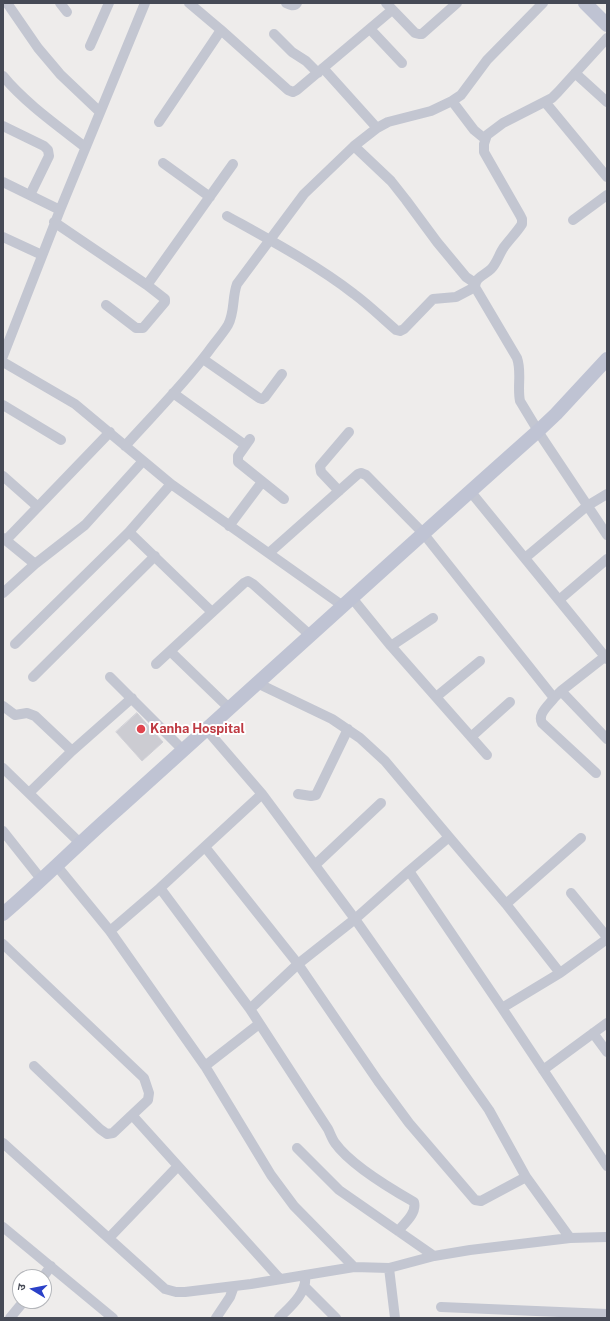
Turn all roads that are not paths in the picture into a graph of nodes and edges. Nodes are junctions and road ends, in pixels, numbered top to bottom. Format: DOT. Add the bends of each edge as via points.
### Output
graph roads {
  1 [pos="7,3"];
  2 [pos="60,3"];
  3 [pos="109,3"];
  4 [pos="189,3"];
  5 [pos="286,3"];
  6 [pos="297,3"];
  7 [pos="457,3"];
  8 [pos="543,3"];
  9 [pos="585,3"];
  10 [pos="141,4"];
  11 [pos="389,6"];
  12 [pos="67,12"];
  13 [pos="607,25"];
  14 [pos="370,28"];
  15 [pos="221,30"];
  16 [pos="274,34"];
  17 [pos="607,38"];
  18 [pos="90,46"];
  19 [pos="402,63"];
  20 [pos="321,70"];
  21 [pos="576,73"];
  22 [pos="3,76"];
  23 [pos="452,101"];
  24 [pos="545,102"];
  25 [pos="607,102"];
  26 [pos="100,112"];
  27 [pos="158,122"];
  28 [pos="3,126"];
  29 [pos="377,128"];
  30 [pos="485,139"];
  31 [pos="354,146"];
  32 [pos="85,147"];
  33 [pos="163,163"];
  34 [pos="233,164"];
  35 [pos="607,177"];
  36 [pos="3,182"];
  37 [pos="30,195"];
  38 [pos="607,195"];
  39 [pos="210,197"];
  40 [pos="60,210"];
  41 [pos="227,216"];
  42 [pos="573,220"];
  43 [pos="54,222"];
  44 [pos="3,237"];
  45 [pos="270,240"];
  46 [pos="42,255"];
  47 [pos="147,285"];
  48 [pos="475,285"];
  49 [pos="106,305"];
  50 [pos="6,336"];
  51 [pos="3,356"];
  52 [pos="203,359"];
  53 [pos="607,359"];
  54 [pos="3,362"];
  55 [pos="282,374"];
  56 [pos="173,394"];
  57 [pos="3,405"];
  58 [pos="538,431"];
  59 [pos="110,432"];
  60 [pos="349,432"];
  61 [pos="61,440"];
  62 [pos="125,446"];
  63 [pos="143,461"];
  64 [pos="3,476"];
  65 [pos="262,482"];
  66 [pos="171,484"];
  67 [pos="339,491"];
  68 [pos="470,491"];
  69 [pos="607,494"];
  70 [pos="284,499"];
  71 [pos="587,506"];
  72 [pos="38,507"];
  73 [pos="229,526"];
  74 [pos="129,532"];
  75 [pos="423,533"];
  76 [pos="607,535"];
  77 [pos="5,539"];
  78 [pos="269,553"];
  79 [pos="154,556"];
  80 [pos="525,558"];
  81 [pos="607,559"];
  82 [pos="35,564"];
  83 [pos="3,593"];
  84 [pos="559,600"];
  85 [pos="347,602"];
  86 [pos="212,612"];
  87 [pos="433,618"];
  88 [pos="311,636"];
  89 [pos="15,644"];
  90 [pos="391,646"];
  91 [pos="170,651"];
  92 [pos="606,657"];
  93 [pos="480,661"];
  94 [pos="156,664"];
  95 [pos="110,677"];
  96 [pos="33,678"];
  97 [pos="257,683"];
  98 [pos="558,695"];
  99 [pos="436,697"];
  100 [pos="132,698"];
  101 [pos="510,702"];
  102 [pos="3,706"];
  103 [pos="230,709"];
  104 [pos="348,729"];
  105 [pos="206,730"];
  106 [pos="471,737"];
  107 [pos="607,739"];
  108 [pos="183,750"];
  109 [pos="72,751"];
  110 [pos="487,754"];
  111 [pos="3,768"];
  112 [pos="596,773"];
  113 [pos="29,793"];
  114 [pos="262,794"];
  115 [pos="298,794"];
  116 [pos="381,803"];
  117 [pos="3,831"];
  118 [pos="449,837"];
  119 [pos="581,838"];
  120 [pos="80,843"];
  121 [pos="205,847"];
  122 [pos="316,865"];
  123 [pos="56,866"];
  124 [pos="409,871"];
  125 [pos="41,879"];
  126 [pos="160,888"];
  127 [pos="571,893"];
  128 [pos="506,904"];
  129 [pos="3,914"];
  130 [pos="355,919"];
  131 [pos="110,931"];
  132 [pos="607,938"];
  133 [pos="3,944"];
  134 [pos="298,964"];
  135 [pos="560,973"];
  136 [pos="502,1008"];
  137 [pos="250,1009"];
  138 [pos="607,1023"];
  139 [pos="260,1024"];
  140 [pos="593,1033"];
  141 [pos="607,1052"];
  142 [pos="34,1066"];
  143 [pos="205,1066"];
  144 [pos="543,1070"];
  145 [pos="132,1115"];
  146 [pos="3,1143"];
  147 [pos="297,1148"];
  148 [pos="178,1166"];
  149 [pos="607,1166"];
  150 [pos="526,1177"];
  151 [pos="3,1227"];
  152 [pos="398,1231"];
  153 [pos="109,1238"];
  154 [pos="570,1238"];
  155 [pos="607,1238"];
  156 [pos="434,1256"];
  157 [pos="52,1266"];
  158 [pos="354,1267"];
  159 [pos="389,1268"];
  160 [pos="50,1269"];
  161 [pos="304,1275"];
  162 [pos="280,1279"];
  163 [pos="234,1286"];
  164 [pos="304,1286"];
  165 [pos="441,1307"];
  166 [pos="17,1309"];
  167 [pos="607,1314"];
  168 [pos="10,1318"];
  169 [pos="113,1318"];
  170 [pos="216,1318"];
  171 [pos="279,1318"];
  172 [pos="336,1318"];
  173 [pos="395,1318"];
  1 -- 26 [label="street" via="38,48 60,74"];
  2 -- 12 [label="street"];
  3 -- 18 [label="street"];
  4 -- 15 [label="street"];
  5 -- 6 [label="street" via="291,6"];
  7 -- 11 [label="street" via="422,34 415,33"];
  8 -- 23 [label="street" via="487,60 466,89"];
  9 -- 13 [label="main road"];
  10 -- 26 [label="street"];
  11 -- 14 [label="street"];
  14 -- 19 [label="street"];
  14 -- 20 [label="street"];
  15 -- 20 [label="street" via="288,90 297,90"];
  15 -- 27 [label="street"];
  16 -- 20 [label="street" via="292,52"];
  17 -- 21 [label="street"];
  20 -- 29 [label="street"];
  21 -- 24 [label="street"];
  21 -- 25 [label="street"];
  22 -- 32 [label="street" via="8,83"];
  23 -- 29 [label="street" via="431,111 388,122"];
  23 -- 30 [label="street" via="474,130"];
  24 -- 30 [label="street" via="503,123 487,134"];
  24 -- 35 [label="street"];
  26 -- 32 [label="street"];
  28 -- 37 [label="street" via="48,150 49,156"];
  29 -- 31 [label="street"];
  30 -- 48 [label="street" via="484,152 520,215 522,224 504,247 495,265"];
  31 -- 45 [label="street" via="304,194"];
  31 -- 48 [label="street" via="399,190 437,242"];
  32 -- 40 [label="street"];
  33 -- 39 [label="street"];
  34 -- 39 [label="street"];
  36 -- 37 [label="street"];
  37 -- 40 [label="street"];
  38 -- 42 [label="street"];
  39 -- 47 [label="street"];
  40 -- 43 [label="street"];
  41 -- 45 [label="street"];
  43 -- 46 [label="street"];
  43 -- 47 [label="street"];
  44 -- 46 [label="street"];
  45 -- 48 [label="street" via="344,287 400,331 432,299 456,297"];
  45 -- 52 [label="street" via="237,284 231,318"];
  46 -- 50 [label="street"];
  47 -- 49 [label="street" via="165,299 165,304 143,328 136,328"];
  48 -- 58 [label="street" via="517,358 520,401"];
  50 -- 51 [label="street"];
  52 -- 55 [label="street" via="262,399"];
  52 -- 56 [label="street"];
  53 -- 58 [label="main road"];
  54 -- 59 [label="street" via="63,396"];
  56 -- 62 [label="street"];
  56 -- 65 [label="street" via="247,442 238,456 238,462"];
  57 -- 61 [label="street"];
  58 -- 68 [label="main road"];
  58 -- 71 [label="street"];
  59 -- 62 [label="street"];
  59 -- 72 [label="street"];
  60 -- 67 [label="street" via="320,466 321,472"];
  62 -- 63 [label="street"];
  63 -- 66 [label="street"];
  63 -- 82 [label="street" via="85,525"];
  64 -- 72 [label="street"];
  65 -- 70 [label="street"];
  65 -- 73 [label="street"];
  66 -- 73 [label="street"];
  66 -- 74 [label="street"];
  67 -- 75 [label="street" via="358,474 366,475"];
  67 -- 78 [label="street"];
  68 -- 75 [label="main road"];
  68 -- 80 [label="street"];
  69 -- 71 [label="street"];
  71 -- 76 [label="street"];
  71 -- 80 [label="street"];
  72 -- 77 [label="street"];
  73 -- 78 [label="street"];
  74 -- 79 [label="street"];
  74 -- 89 [label="street"];
  75 -- 85 [label="main road"];
  75 -- 98 [label="street"];
  77 -- 82 [label="street"];
  78 -- 85 [label="street"];
  79 -- 86 [label="street"];
  79 -- 96 [label="street"];
  80 -- 84 [label="street"];
  81 -- 84 [label="street"];
  82 -- 83 [label="street"];
  84 -- 92 [label="street"];
  85 -- 88 [label="main road"];
  85 -- 90 [label="street"];
  86 -- 88 [label="street" via="248,581"];
  86 -- 91 [label="street"];
  87 -- 90 [label="street"];
  88 -- 97 [label="main road"];
  90 -- 99 [label="street"];
  91 -- 94 [label="street"];
  91 -- 103 [label="street"];
  92 -- 98 [label="street"];
  93 -- 99 [label="street"];
  95 -- 100 [label="street"];
  97 -- 103 [label="main road"];
  97 -- 104 [label="street"];
  98 -- 107 [label="street"];
  98 -- 112 [label="street" via="540,715 540,720"];
  99 -- 106 [label="street"];
  100 -- 108 [label="street"];
  100 -- 109 [label="street"];
  101 -- 106 [label="street"];
  102 -- 109 [label="street" via="15,715 27,713 35,716"];
  103 -- 105 [label="main road"];
  104 -- 115 [label="street" via="316,795"];
  104 -- 118 [label="street" via="385,761"];
  105 -- 108 [label="main road"];
  105 -- 114 [label="street"];
  106 -- 110 [label="street"];
  108 -- 120 [label="main road"];
  109 -- 113 [label="street"];
  111 -- 113 [label="street"];
  113 -- 120 [label="street"];
  114 -- 121 [label="street"];
  114 -- 122 [label="street"];
  116 -- 122 [label="street"];
  117 -- 125 [label="street"];
  118 -- 124 [label="street"];
  118 -- 128 [label="street"];
  119 -- 128 [label="street"];
  120 -- 123 [label="main road"];
  121 -- 126 [label="street"];
  121 -- 134 [label="street"];
  122 -- 130 [label="street"];
  123 -- 125 [label="main road"];
  123 -- 131 [label="street"];
  124 -- 130 [label="street"];
  124 -- 136 [label="street"];
  125 -- 129 [label="main road"];
  126 -- 131 [label="street"];
  126 -- 137 [label="street"];
  127 -- 132 [label="street"];
  128 -- 135 [label="street"];
  130 -- 134 [label="street"];
  130 -- 150 [label="street" via="489,1110"];
  131 -- 143 [label="street"];
  132 -- 135 [label="street"];
  133 -- 145 [label="street" via="144,1078 149,1093 148,1100"];
  134 -- 137 [label="street"];
  134 -- 150 [label="street" via="378,1081 475,1200 481,1201"];
  135 -- 136 [label="street"];
  136 -- 144 [label="street"];
  137 -- 139 [label="street"];
  138 -- 140 [label="street"];
  139 -- 143 [label="street"];
  139 -- 152 [label="street" via="328,1129 334,1143 355,1163 414,1202 414,1211"];
  140 -- 141 [label="street"];
  140 -- 144 [label="street"];
  142 -- 145 [label="street" via="107,1134 113,1133"];
  143 -- 158 [label="street" via="271,1175 294,1206"];
  144 -- 149 [label="street"];
  145 -- 148 [label="street"];
  146 -- 153 [label="street"];
  147 -- 152 [label="street" via="339,1190"];
  148 -- 153 [label="street"];
  148 -- 162 [label="street"];
  150 -- 154 [label="street"];
  151 -- 157 [label="street"];
  152 -- 156 [label="street"];
  153 -- 163 [label="street" via="165,1289 185,1292"];
  154 -- 155 [label="street"];
  154 -- 156 [label="street"];
  156 -- 159 [label="street"];
  157 -- 160 [label="street"];
  157 -- 169 [label="street"];
  158 -- 159 [label="street"];
  158 -- 161 [label="street"];
  159 -- 173 [label="street"];
  161 -- 162 [label="street"];
  161 -- 164 [label="street"];
  162 -- 163 [label="street"];
  163 -- 170 [label="street"];
  164 -- 171 [label="street" via="299,1297"];
  164 -- 172 [label="street"];
  165 -- 167 [label="street"];
  166 -- 168 [label="street"];
}
